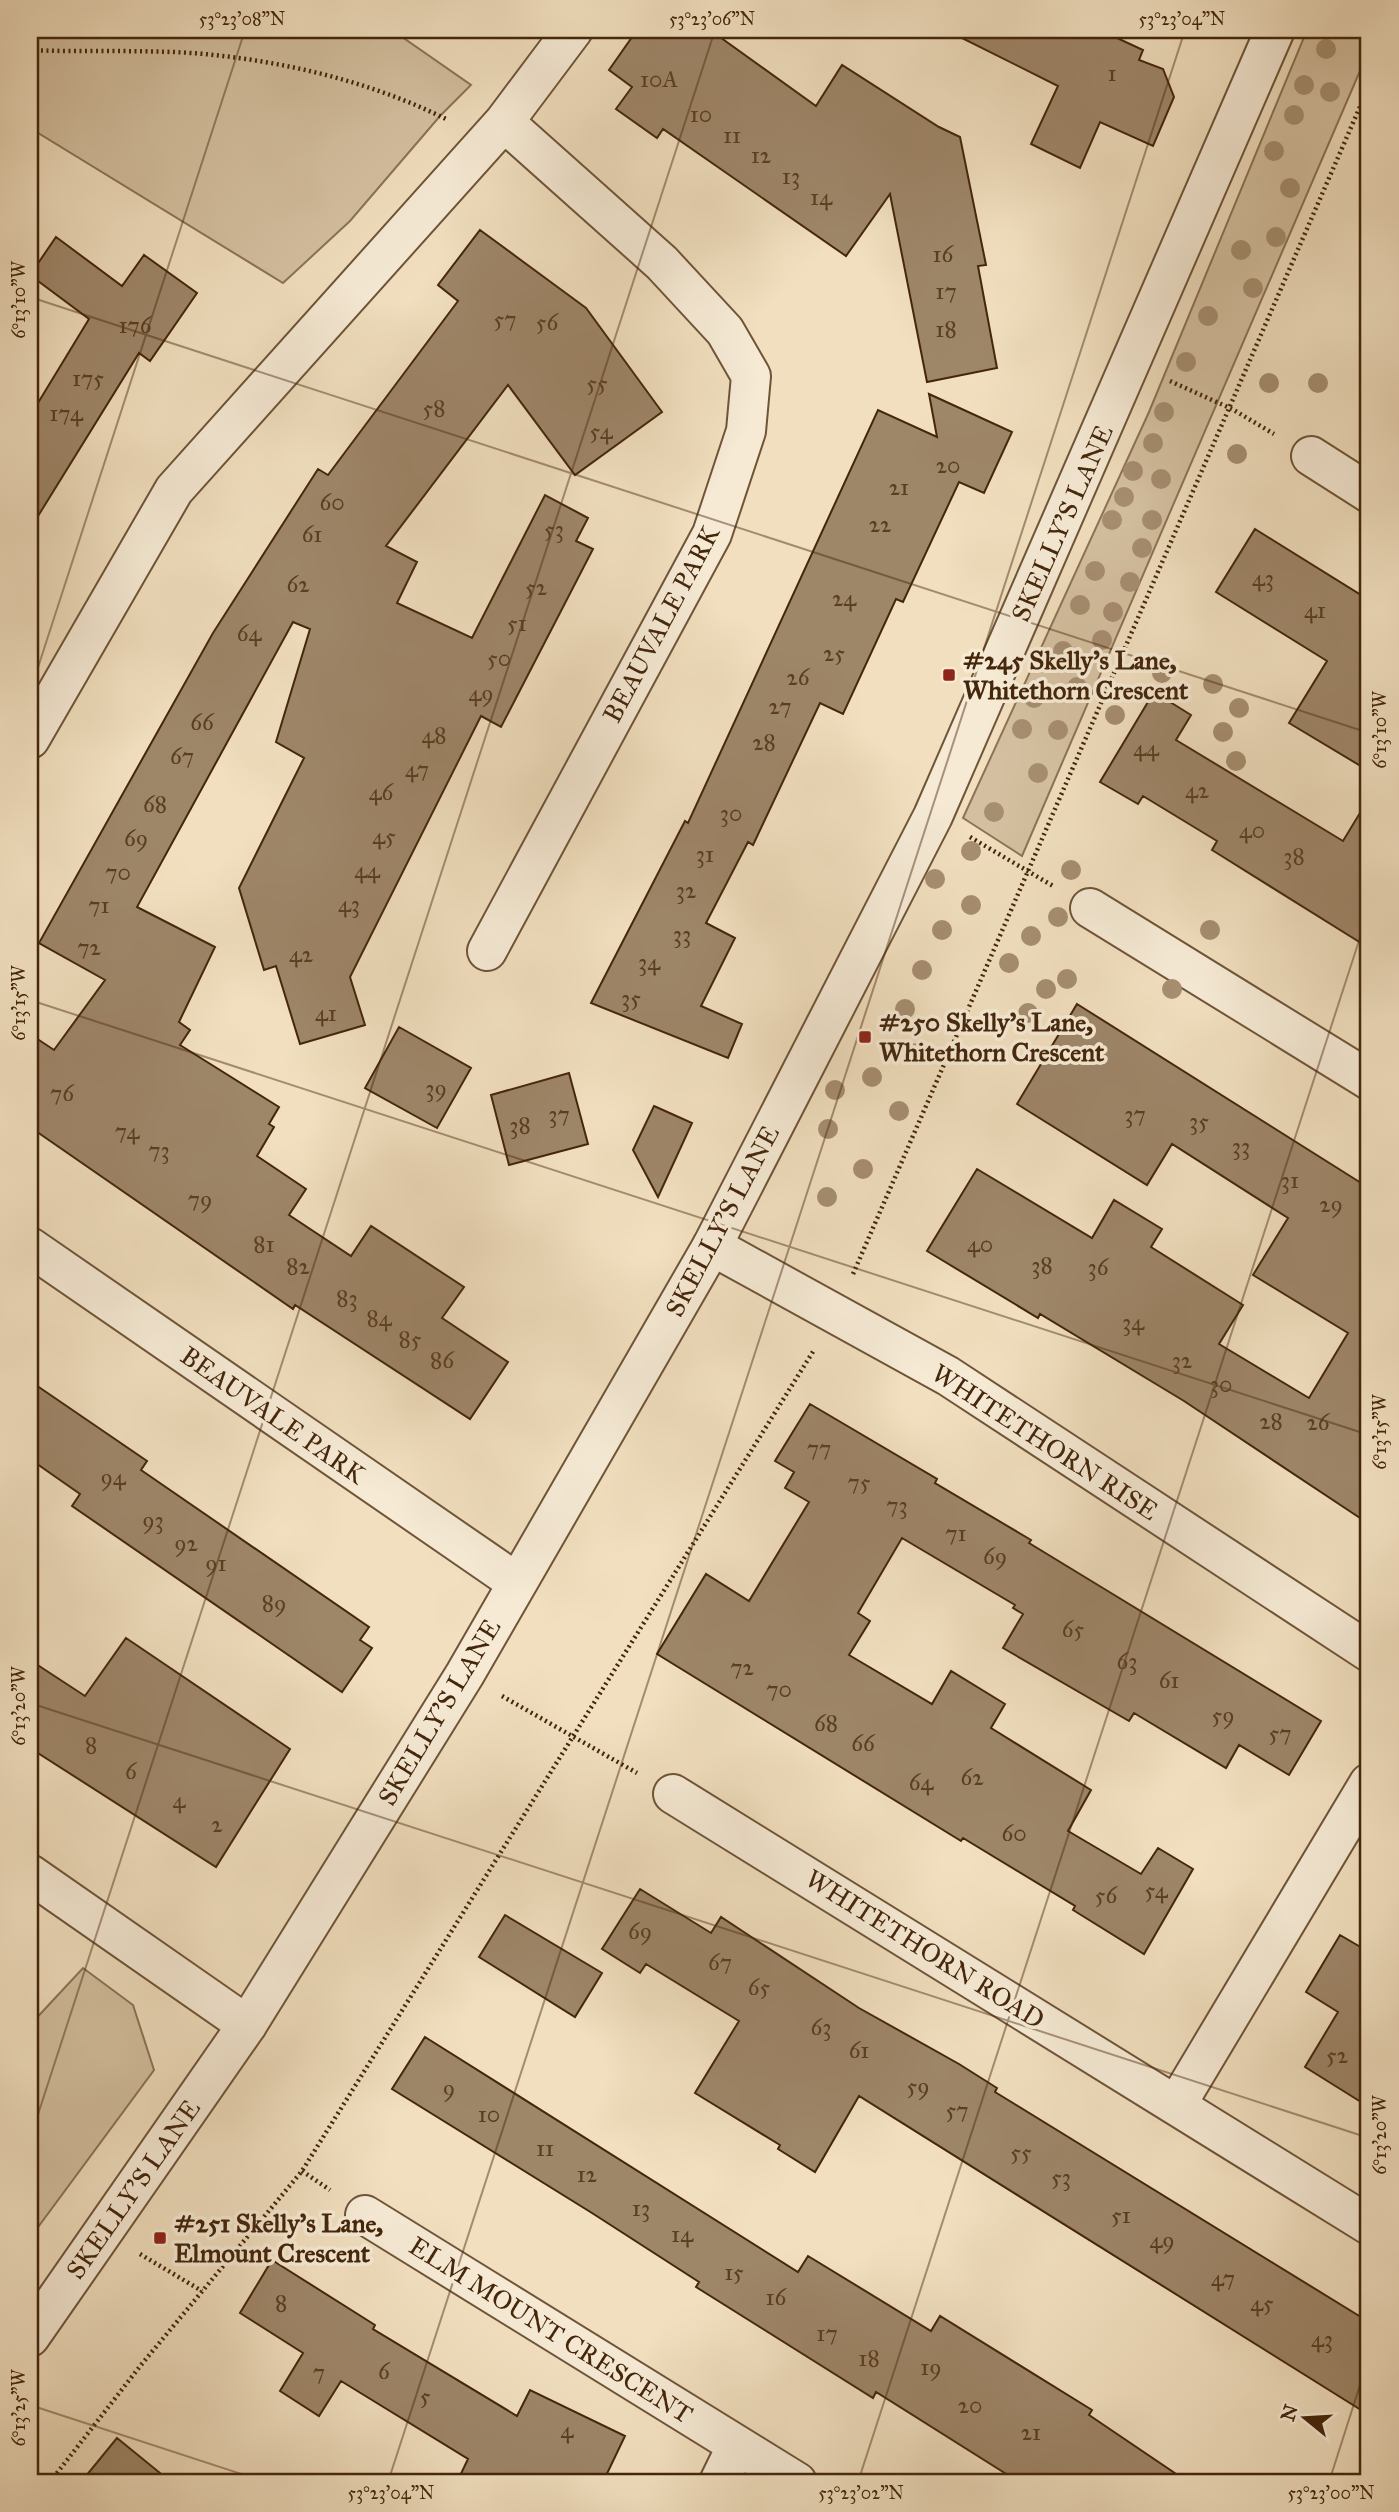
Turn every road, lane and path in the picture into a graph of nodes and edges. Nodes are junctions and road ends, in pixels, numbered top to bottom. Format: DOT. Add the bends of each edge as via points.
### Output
graph roads {
  1 [pos="573,30"];
  2 [pos="1275,30"];
  3 [pos="30,50"];
  4 [pos="495,131"];
  5 [pos="1132,364"];
  6 [pos="1311,456"];
  7 [pos="1369,492"];
  8 [pos="30,739"];
  9 [pos="933,816"];
  10 [pos="1090,908"];
  11 [pos="487,951"];
  12 [pos="1369,1080"];
  13 [pos="712,1246"];
  14 [pos="30,1247"];
  15 [pos="516,1582"];
  16 [pos="1369,1652"];
  17 [pos="465,1674"];
  18 [pos="1369,1783"];
  19 [pos="673,1794"];
  20 [pos="30,1874"];
  21 [pos="247,2025"];
  22 [pos="1177,2104"];
  23 [pos="365,2215"];
  24 [pos="1369,2225"];
  25 [pos="103,2232"];
  26 [pos="202,2291"];
  27 [pos="30,2337"];
  28 [pos="737,2445"];
  29 [pos="719,2482"];
  30 [pos="797,2482"];
  1 -- 4 [label="street"];
  2 -- 5 [label="street, SKELLY'S LANE"];
  3 -- 4 [label="path" via="223,56 387,92"];
  4 -- 8 [label="street" via="174,490"];
  4 -- 11 [label="street, BEAUVALE PARK" via="662,263 725,331 751,376 746,431 712,534"];
  5 -- 6 [label="path" via="1231,409"];
  5 -- 9 [label="street, SKELLY'S LANE"];
  6 -- 7 [label="street"];
  9 -- 10 [label="path"];
  9 -- 13 [label="street, SKELLY'S LANE"];
  10 -- 12 [label="street"];
  13 -- 15 [label="street, SKELLY'S LANE"];
  13 -- 16 [label="street, WHITETHORN RISE" via="948,1376"];
  14 -- 15 [label="street, BEAUVALE PARK"];
  15 -- 17 [label="street, SKELLY'S LANE"];
  17 -- 19 [label="path"];
  17 -- 21 [label="street, SKELLY'S LANE"];
  18 -- 22 [label="street"];
  19 -- 22 [label="street, WHITETHORN ROAD"];
  20 -- 21 [label="street"];
  21 -- 25 [label="street, SKELLY'S LANE"];
  22 -- 24 [label="street, WHITETHORN ROAD"];
  23 -- 28 [label="street, ELM MOUNT CRESCENT"];
  25 -- 26 [label="path"];
  25 -- 27 [label="street, SKELLY'S LANE"];
  28 -- 29 [label="street"];
  28 -- 30 [label="street, ELM MOUNT CRESCENT"];
}
